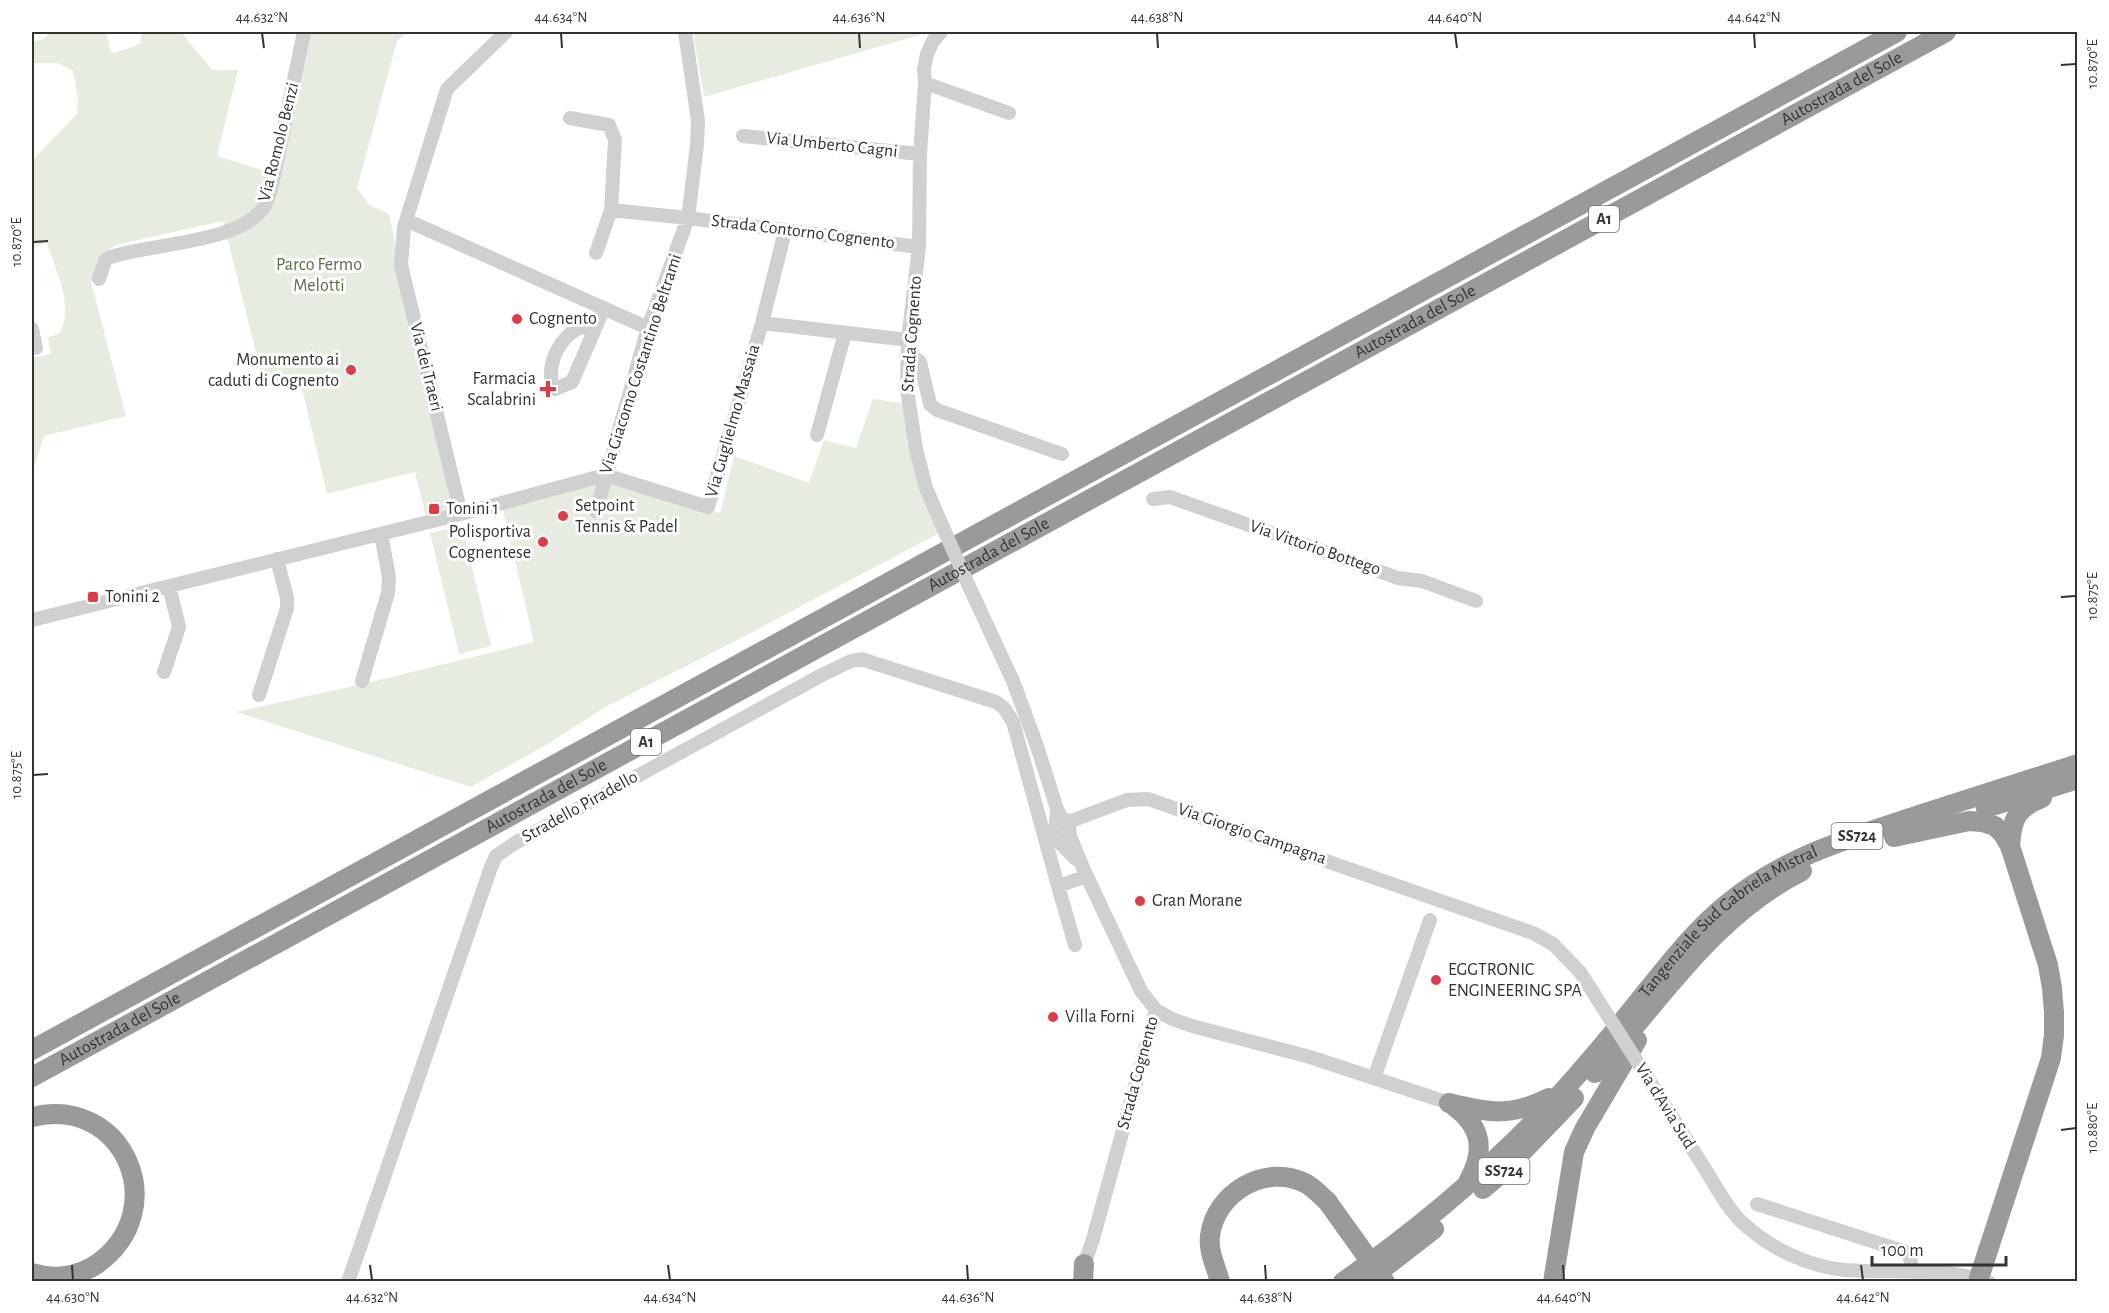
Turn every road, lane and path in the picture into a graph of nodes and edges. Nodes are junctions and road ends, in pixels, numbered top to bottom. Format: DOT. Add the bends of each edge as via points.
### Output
graph roads {
  1 [pos="304,32"];
  2 [pos="506,32"];
  3 [pos="685,32"];
  4 [pos="941,32"];
  5 [pos="1897,32"];
  6 [pos="1946,32"];
  7 [pos="925,83"];
  8 [pos="1009,113"];
  9 [pos="570,118"];
  10 [pos="743,136"];
  11 [pos="920,154"];
  12 [pos="611,210"];
  13 [pos="688,218"];
  14 [pos="406,220"];
  15 [pos="785,231"];
  16 [pos="919,247"];
  17 [pos="596,253"];
  18 [pos="99,279"];
  19 [pos="604,308"];
  20 [pos="762,323"];
  21 [pos="648,328"];
  22 [pos="32,329"];
  23 [pos="594,329"];
  24 [pos="845,333"];
  25 [pos="903,340"];
  26 [pos="36,348"];
  27 [pos="908,359"];
  28 [pos="817,435"];
  29 [pos="1062,454"];
  30 [pos="605,475"];
  31 [pos="1154,499"];
  32 [pos="596,511"];
  33 [pos="461,514"];
  34 [pos="381,534"];
  35 [pos="277,560"];
  36 [pos="169,586"];
  37 [pos="1476,601"];
  38 [pos="32,621"];
  39 [pos="164,672"];
  40 [pos="362,681"];
  41 [pos="260,695"];
  42 [pos="2078,764"];
  43 [pos="2078,779"];
  44 [pos="2078,784"];
  45 [pos="1057,808"];
  46 [pos="1068,821"];
  47 [pos="1894,837"];
  48 [pos="2010,846"];
  49 [pos="1085,872"];
  50 [pos="1059,886"];
  51 [pos="1437,898"];
  52 [pos="1430,920"];
  53 [pos="1075,945"];
  54 [pos="1682,970"];
  55 [pos="1156,1010"];
  56 [pos="1633,1019"];
  57 [pos="32,1050"];
  58 [pos="32,1077"];
  59 [pos="1374,1078"];
  60 [pos="1562,1091"];
  61 [pos="1449,1103"];
  62 [pos="32,1117"];
  63 [pos="1464,1189"];
  64 [pos="1757,1204"];
  65 [pos="1912,1272"];
  66 [pos="32,1273"];
  67 [pos="1082,1276"];
  68 [pos="1221,1278"];
  69 [pos="1984,1280"];
  70 [pos="348,1281"];
  71 [pos="1343,1281"];
  72 [pos="1366,1281"];
  73 [pos="1385,1281"];
  74 [pos="1553,1281"];
  1 -- 18 [label="street, Via Romolo Benzi" via="264,208 231,231 108,258"];
  2 -- 14 [label="street, Via dei Traeri" via="447,89"];
  3 -- 13 [label="street, Strada Contorno Cognento" via="698,121"];
  4 -- 7 [label="street, Strada Cognento" via="927,54"];
  5 -- 57 [label="highway, Autostrada del Sole / A1"];
  6 -- 58 [label="highway, Autostrada del Sole / A1"];
  7 -- 8 [label="street"];
  7 -- 11 [label="street, Strada Cognento"];
  9 -- 12 [label="street" via="609,125 615,140"];
  10 -- 11 [label="street, Via Umberto Cagni"];
  11 -- 16 [label="street, Strada Cognento"];
  12 -- 13 [label="street, Strada Contorno Cognento"];
  12 -- 17 [label="street"];
  13 -- 15 [label="street, Strada Contorno Cognento"];
  13 -- 21 [label="street, Via Giacomo Costantino Beltrami"];
  14 -- 19 [label="street"];
  14 -- 33 [label="street, Via dei Traeri" via="401,265"];
  15 -- 16 [label="street, Strada Contorno Cognento"];
  15 -- 20 [label="street, Via Guglielmo Massaia"];
  16 -- 25 [label="street, Strada Cognento"];
  19 -- 21 [label="street"];
  19 -- 23 [label="street"];
  20 -- 24 [label="street"];
  20 -- 30 [label="street, Via Guglielmo Massaia" via="708,507"];
  21 -- 30 [label="street, Via Giacomo Costantino Beltrami"];
  22 -- 26 [label="street"];
  24 -- 25 [label="street"];
  24 -- 28 [label="street"];
  25 -- 27 [label="street, Strada Cognento"];
  27 -- 29 [label="street" via="920,362 930,404 937,410"];
  27 -- 45 [label="street, Strada Cognento, bridge" via="907,390 926,488 1013,681"];
  30 -- 32 [label="street, Via Giacomo Costantino Beltrami"];
  30 -- 33 [label="street"];
  31 -- 37 [label="street, Via Vittorio Bottego" via="1170,497 1398,578 1422,581"];
  33 -- 34 [label="street"];
  34 -- 35 [label="street"];
  34 -- 40 [label="street" via="388,593"];
  35 -- 36 [label="street"];
  35 -- 41 [label="street" via="287,608"];
  36 -- 38 [label="street"];
  36 -- 39 [label="street" via="179,627"];
  42 -- 56 [label="highway, Tangenziale Sud Gabriela Mistral / SS724" via="1854,837 1784,865 1727,903 1704,925 1668,965"];
  43 -- 47 [label="highway, Tangenziale Sud Gabriela Mistral / SS724"];
  44 -- 48 [label="highway" via="2022,809 2012,823"];
  45 -- 46 [label="street, Strada Cognento" via="1062,819"];
  45 -- 49 [label="street, Strada Cognento" via="1057,840"];
  46 -- 49 [label="street, Strada Cognento"];
  46 -- 51 [label="street, Via Giorgio Campagna" via="1127,800 1148,799"];
  47 -- 48 [label="highway" via="1968,821 1982,822 1995,826"];
  47 -- 54 [label="highway, Tangenziale Sud Gabriela Mistral / SS724" via="1791,876 1739,912"];
  48 -- 69 [label="highway" via="2048,965 2054,1035 2046,1076"];
  49 -- 50 [label="street"];
  49 -- 55 [label="street, Strada Cognento" via="1141,991"];
  50 -- 53 [label="street"];
  50 -- 70 [label="street, Stradello Piradello" via="1013,722 1004,708 996,702 861,659 822,675 525,837 496,856 490,867"];
  51 -- 65 [label="street, Via d'Avia Sud, bridge" via="1533,933 1553,944 1580,972 1726,1202 1744,1224 1768,1243 1812,1264 1843,1270"];
  52 -- 59 [label="street"];
  54 -- 56 [label="highway, Tangenziale Sud Gabriela Mistral / SS724"];
  54 -- 74 [label="highway" via="1648,1021 1574,1152"];
  55 -- 59 [label="street" via="1192,1026"];
  55 -- 67 [label="street, Strada Cognento"];
  56 -- 60 [label="highway, SS724"];
  56 -- 72 [label="highway, SS724" via="1550,1124 1503,1172"];
  59 -- 61 [label="street"];
  60 -- 61 [label="highway" via="1536,1105 1507,1113"];
  60 -- 63 [label="highway, SS724"];
  61 -- 63 [label="highway" via="1471,1122 1478,1135 1480,1147 1474,1172"];
  62 -- 66 [label="highway" via="62,1113 84,1118 100,1128 124,1155 134,1176 135,1199 125,1236 111,1254 70,1276"];
  63 -- 71 [label="highway, SS724"];
  64 -- 65 [label="street" via="1909,1253"];
  65 -- 69 [label="street, Via d'Avia Sud"];
  68 -- 73 [label="highway, bridge" via="1210,1250 1214,1219 1239,1188 1268,1176 1305,1183 1327,1201"];
}
